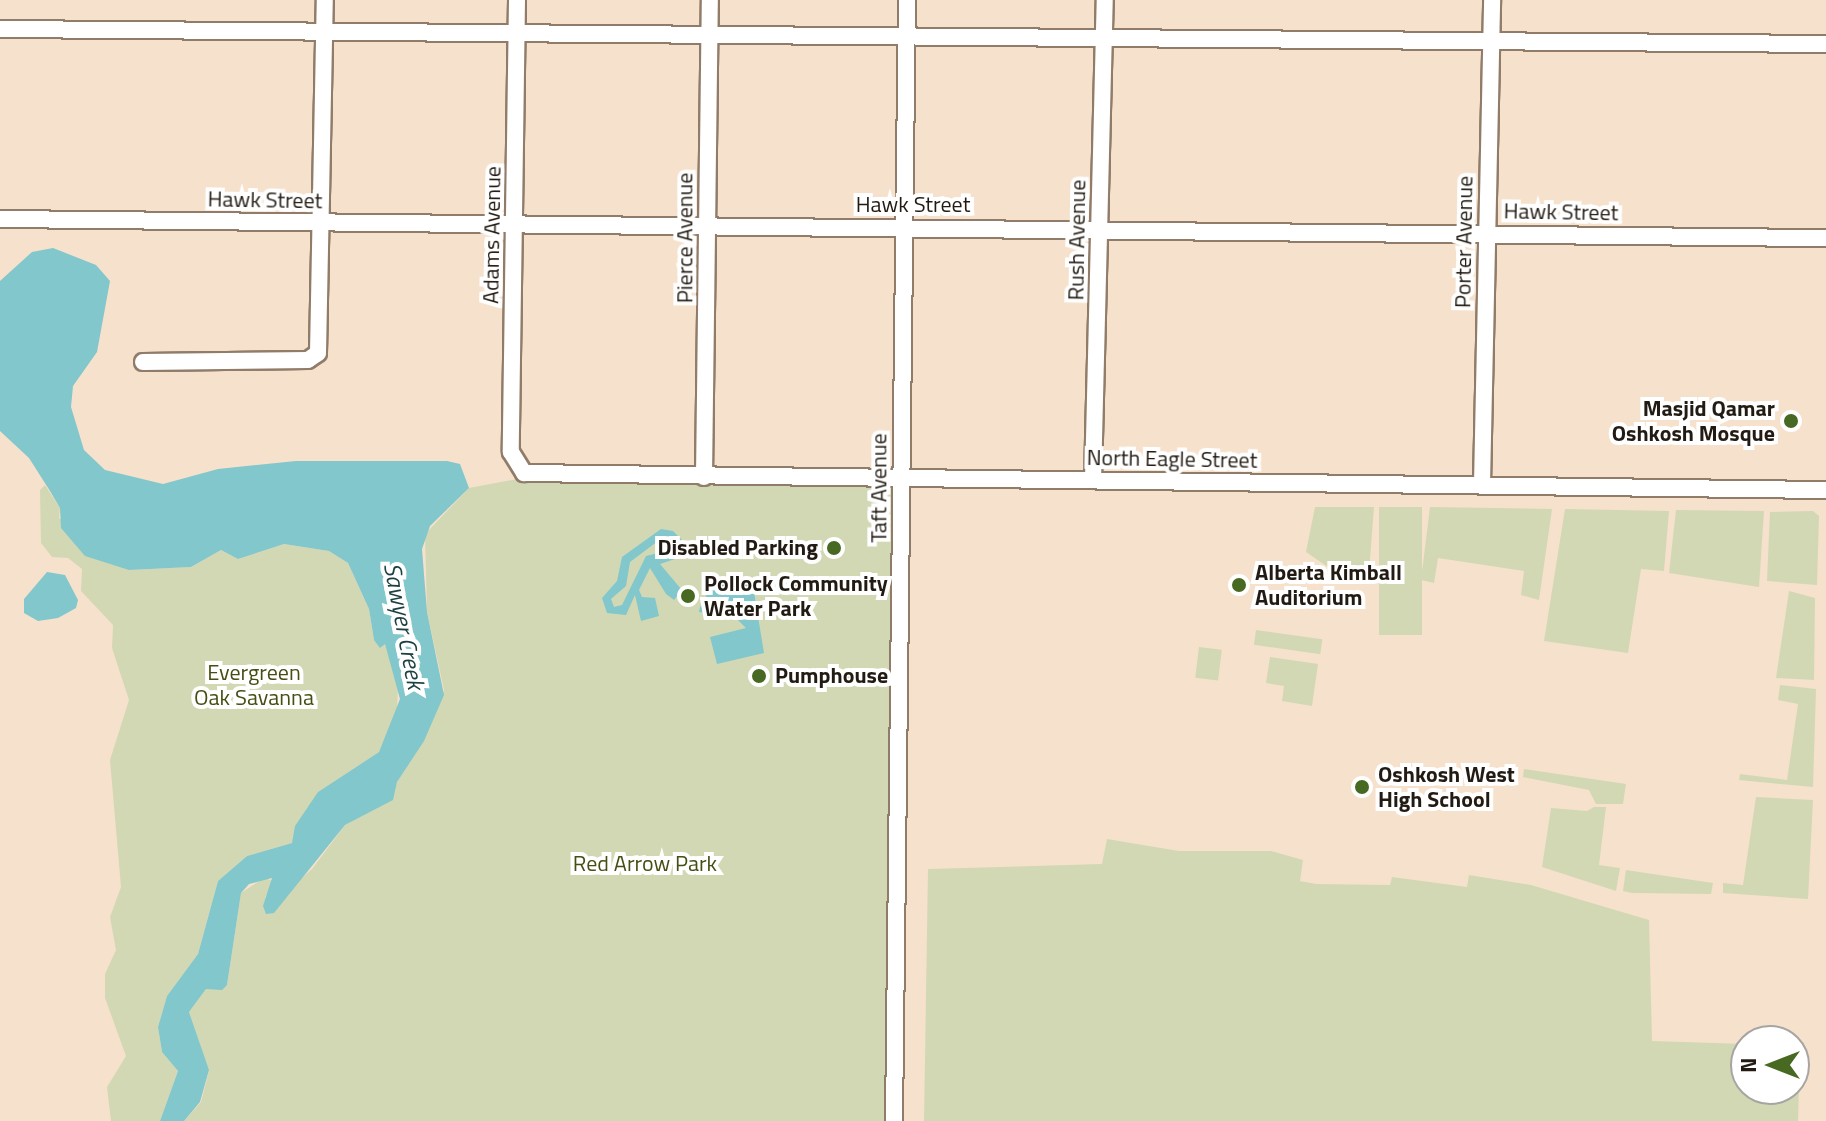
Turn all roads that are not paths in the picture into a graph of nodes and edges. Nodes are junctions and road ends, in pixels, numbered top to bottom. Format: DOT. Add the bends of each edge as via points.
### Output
graph roads {
  1 [pos="325,0"];
  2 [pos="517,0"];
  3 [pos="710,0"];
  4 [pos="907,0"];
  5 [pos="1105,0"];
  6 [pos="1492,0"];
  7 [pos="0,29"];
  8 [pos="324,30"];
  9 [pos="517,33"];
  10 [pos="709,33"];
  11 [pos="906,35"];
  12 [pos="1104,35"];
  13 [pos="1491,40"];
  14 [pos="1826,44"];
  15 [pos="0,219"];
  16 [pos="323,223"];
  17 [pos="514,225"];
  18 [pos="707,227"];
  19 [pos="904,227"];
  20 [pos="1099,227"];
  21 [pos="1486,233"];
  22 [pos="1826,238"];
  23 [pos="143,362"];
  24 [pos="519,468"];
  25 [pos="704,477"];
  26 [pos="901,480"];
  27 [pos="1093,480"];
  28 [pos="1482,484"];
  29 [pos="1826,490"];
  30 [pos="894,1121"];
  1 -- 8 [label="street"];
  2 -- 9 [label="street, Adams Avenue"];
  3 -- 10 [label="street, Pierce Avenue"];
  4 -- 11 [label="street, Taft Avenue"];
  5 -- 12 [label="street, Rush Avenue"];
  6 -- 13 [label="street, Porter Avenue"];
  7 -- 8 [label="street"];
  8 -- 9 [label="street"];
  8 -- 16 [label="street"];
  9 -- 10 [label="street"];
  9 -- 17 [label="street, Adams Avenue"];
  10 -- 11 [label="street"];
  10 -- 18 [label="street, Pierce Avenue"];
  11 -- 12 [label="street"];
  11 -- 19 [label="street, Taft Avenue"];
  12 -- 13 [label="street"];
  12 -- 20 [label="street, Rush Avenue"];
  13 -- 14 [label="street"];
  13 -- 21 [label="street, Porter Avenue"];
  15 -- 16 [label="street, Hawk Street"];
  16 -- 17 [label="street, Hawk Street"];
  16 -- 23 [label="street" via="321,346 315,356"];
  17 -- 18 [label="street, Hawk Street"];
  17 -- 24 [label="street, Adams Avenue" via="511,452"];
  18 -- 19 [label="street, Hawk Street"];
  18 -- 25 [label="street, Pierce Avenue"];
  19 -- 20 [label="street, Hawk Street"];
  19 -- 26 [label="street, Taft Avenue"];
  20 -- 21 [label="street, Hawk Street"];
  20 -- 27 [label="street, Rush Avenue"];
  21 -- 22 [label="street, Hawk Street"];
  21 -- 28 [label="street, Porter Avenue"];
  24 -- 25 [label="street, North Eagle Street" via="533,476"];
  25 -- 26 [label="street, North Eagle Street"];
  26 -- 27 [label="street, North Eagle Street"];
  26 -- 30 [label="street, Taft Avenue"];
  27 -- 28 [label="street, North Eagle Street"];
  28 -- 29 [label="street, North Eagle Street"];
}
